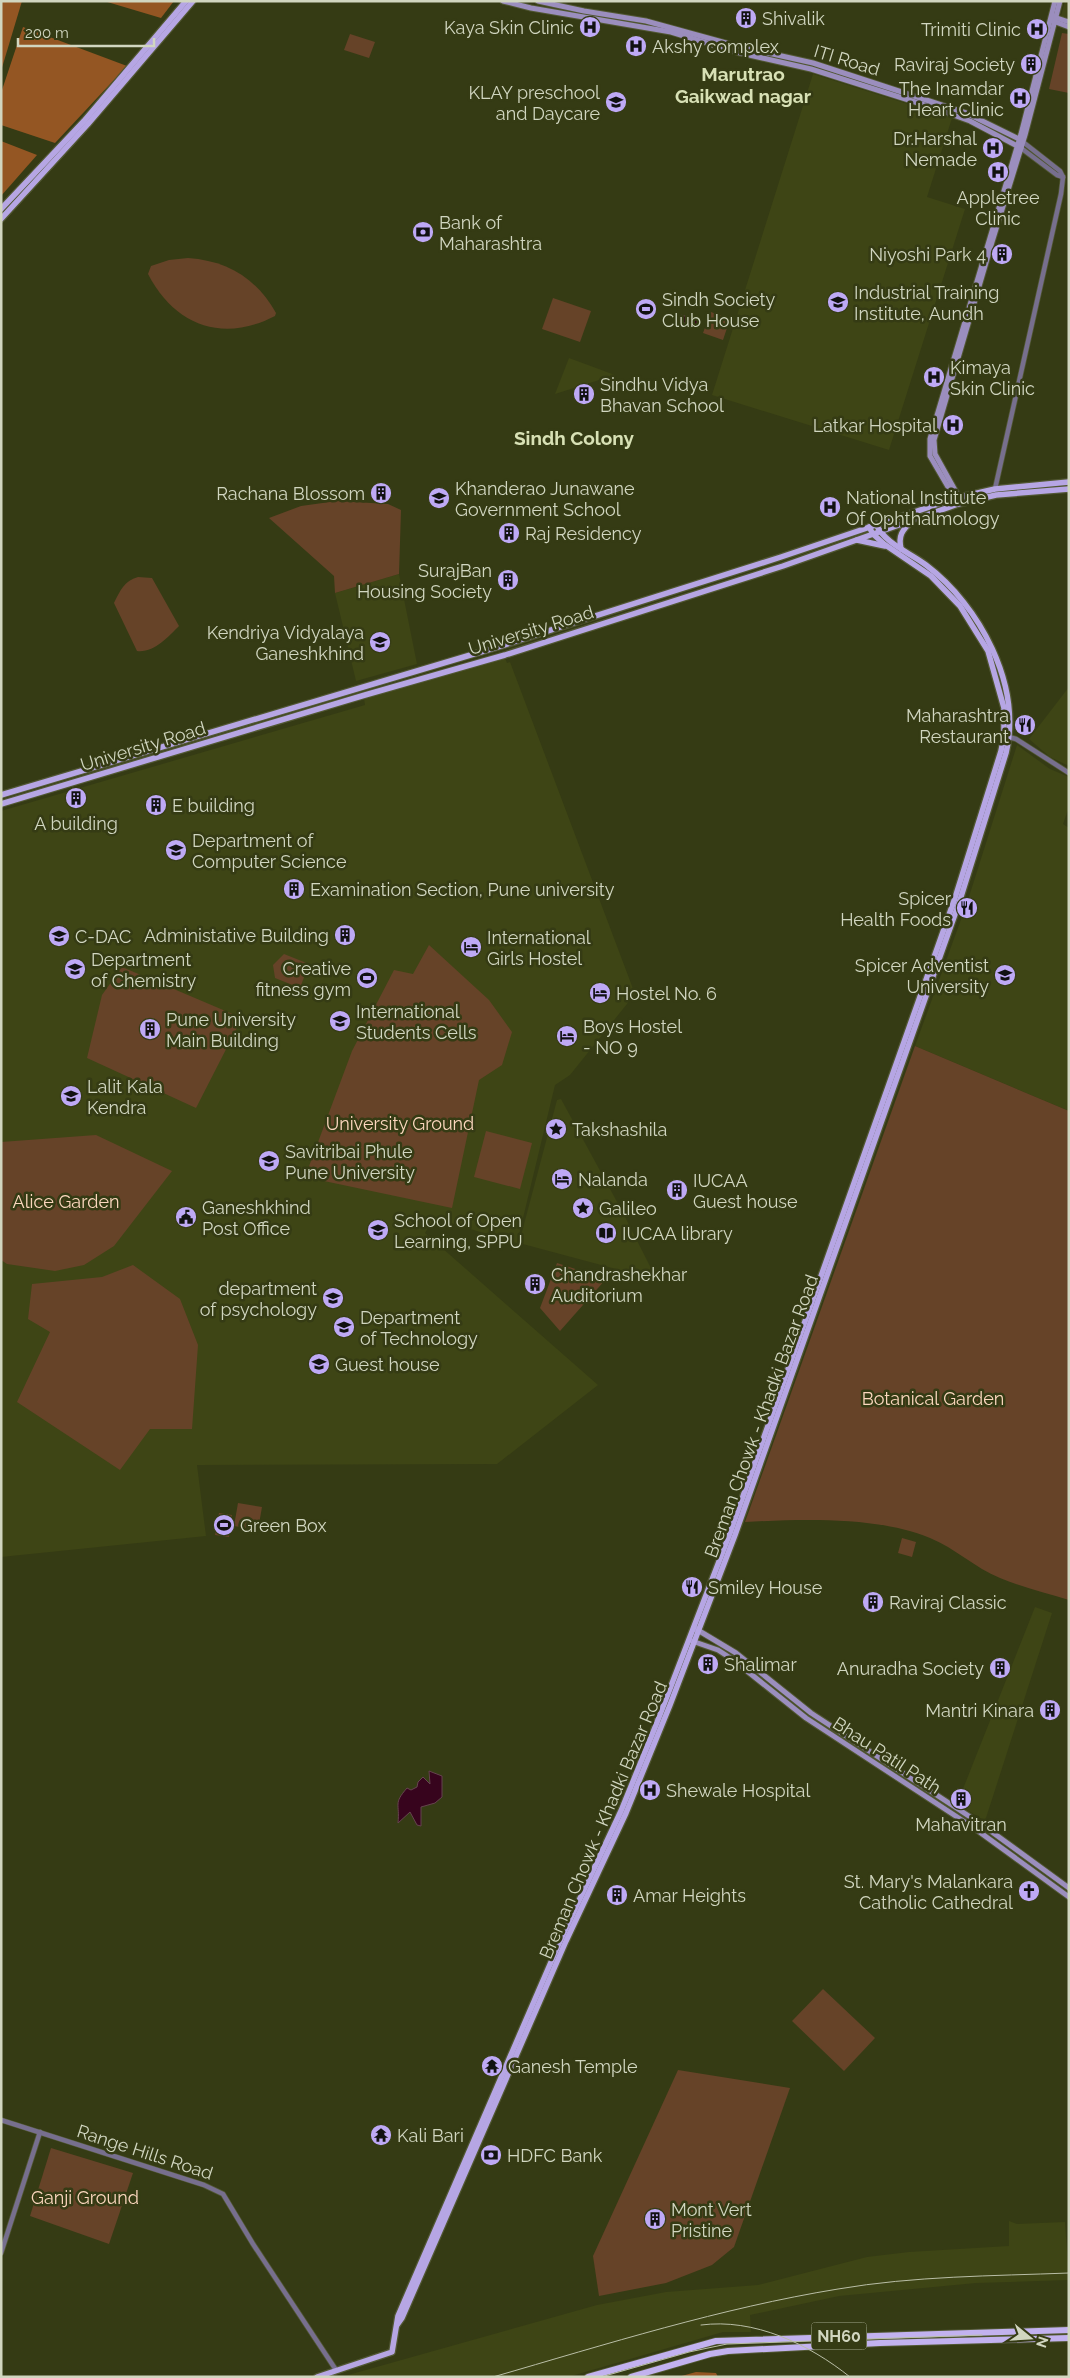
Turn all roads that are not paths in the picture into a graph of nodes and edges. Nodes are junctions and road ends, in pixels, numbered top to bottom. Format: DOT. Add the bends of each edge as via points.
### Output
graph roads {
  1 [pos="186,1"];
  2 [pos="193,1"];
  3 [pos="503,1"];
  4 [pos="538,1"];
  5 [pos="1055,1"];
  6 [pos="1060,1"];
  7 [pos="1053,19"];
  8 [pos="1069,22"];
  9 [pos="1069,26"];
  10 [pos="1020,143"];
  11 [pos="5,208"];
  12 [pos="1,219"];
  13 [pos="1069,482"];
  14 [pos="1069,489"];
  15 [pos="995,492"];
  16 [pos="959,500"];
  17 [pos="913,520"];
  18 [pos="876,524"];
  19 [pos="869,527"];
  20 [pos="876,533"];
  21 [pos="857,540"];
  22 [pos="887,546"];
  23 [pos="902,549"];
  24 [pos="990,650"];
  25 [pos="1007,737"];
  26 [pos="1069,773"];
  27 [pos="1,795"];
  28 [pos="1,804"];
  29 [pos="696,1629"];
  30 [pos="691,1641"];
  31 [pos="771,1682"];
  32 [pos="767,1687"];
  33 [pos="1069,1888"];
  34 [pos="1069,1897"];
  35 [pos="1,2120"];
  36 [pos="40,2132"];
  37 [pos="1,2253"];
  38 [pos="1069,2330"];
  39 [pos="805,2337"];
  40 [pos="1069,2338"];
  41 [pos="805,2348"];
  42 [pos="336,2370"];
  43 [pos="317,2377"];
  44 [pos="588,2377"];
  45 [pos="631,2377"];
  1 -- 11 [label="main road"];
  2 -- 11 [label="main road" via="88,124"];
  3 -- 10 [label="main road, ITI Road" via="671,32 736,52 811,69 934,108"];
  4 -- 10 [label="main road, ITI Road" via="646,21 813,64 972,116"];
  5 -- 7 [label="main road"];
  6 -- 7 [label="main road"];
  7 -- 8 [label="main road"];
  7 -- 9 [label="main road"];
  7 -- 10 [label="main road"];
  10 -- 15 [label="street" via="1060,171 1063,177"];
  10 -- 16 [label="main road" via="930,439 930,456"];
  11 -- 12 [label="main road"];
  13 -- 15 [label="main road, University Road"];
  14 -- 15 [label="main road, University Road"];
  15 -- 16 [label="main road, University Road"];
  16 -- 17 [label="main road, University Road"];
  16 -- 18 [label="main road, University Road"];
  17 -- 20 [label="main road, University Road"];
  17 -- 23 [label="main road" via="901,533"];
  18 -- 19 [label="main road, University Road"];
  18 -- 20 [label="main road"];
  19 -- 20 [label="main road"];
  19 -- 27 [label="main road, University Road" via="504,645"];
  20 -- 21 [label="main road, University Road"];
  20 -- 22 [label="main road, Breman Chowk - Khadki Bazar Road"];
  20 -- 23 [label="main road, Breman Chowk - Khadki Bazar Road"];
  21 -- 22 [label="main road"];
  21 -- 28 [label="main road, University Road" via="506,655"];
  22 -- 24 [label="main road, Breman Chowk - Khadki Bazar Road" via="941,585 966,614"];
  23 -- 24 [label="main road, Breman Chowk - Khadki Bazar Road" via="954,591 976,619"];
  24 -- 25 [label="main road, Breman Chowk - Khadki Bazar Road" via="1004,708"];
  25 -- 26 [label="street"];
  25 -- 29 [label="main road, Breman Chowk - Khadki Bazar Road" via="955,898 808,1322"];
  29 -- 30 [label="main road, Breman Chowk - Khadki Bazar Road"];
  29 -- 31 [label="main road, Bhau Patil Path" via="736,1653"];
  30 -- 32 [label="main road, Bhau Patil Path" via="718,1650"];
  30 -- 42 [label="main road, Breman Chowk - Khadki Bazar Road" via="626,1813 541,1993 397,2325 392,2352"];
  31 -- 32 [label="main road"];
  31 -- 33 [label="main road, Bhau Patil Path" via="811,1713 981,1824"];
  32 -- 34 [label="main road, Bhau Patil Path" via="806,1718 974,1828"];
  35 -- 36 [label="street, Range Hills Road"];
  36 -- 37 [label="street"];
  36 -- 42 [label="street, Range Hills Road" via="204,2184 223,2194"];
  38 -- 39 [label="highway, NH60"];
  39 -- 41 [label="highway"];
  39 -- 44 [label="highway, NH60" via="716,2341"];
  40 -- 41 [label="highway, NH60"];
  41 -- 45 [label="highway, NH60" via="720,2352"];
  42 -- 43 [label="main road, Breman Chowk - Khadki Bazar Road"];
}
